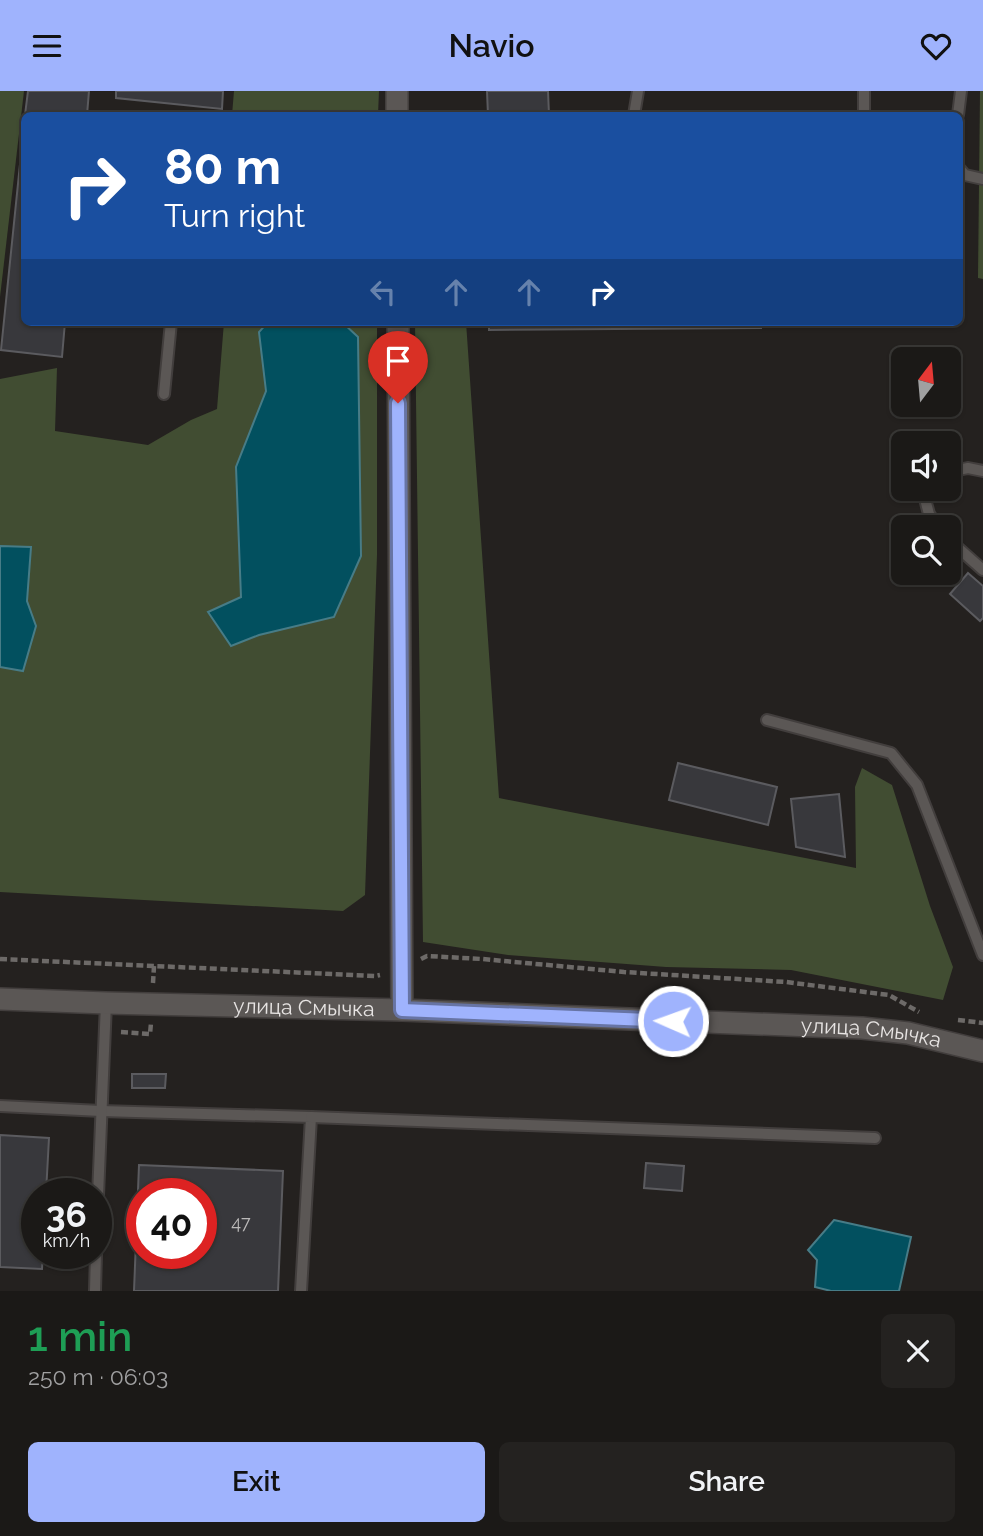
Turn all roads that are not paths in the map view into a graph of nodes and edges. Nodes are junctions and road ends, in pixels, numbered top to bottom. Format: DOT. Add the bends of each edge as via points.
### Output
graph roads {
  1 [pos="397,91"];
  2 [pos="638,91"];
  3 [pos="864,91"];
  4 [pos="961,91"];
  5 [pos="397,112"];
  6 [pos="634,112"];
  7 [pos="864,112"];
  8 [pos="958,112"];
  9 [pos="963,173"];
  10 [pos="983,179"];
  11 [pos="171,326"];
  12 [pos="398,326"];
  13 [pos="164,394"];
  14 [pos="961,469"];
  15 [pos="983,471"];
  16 [pos="961,551"];
  17 [pos="983,570"];
  18 [pos="767,720"];
  19 [pos="983,955"];
  20 [pos="0,999"];
  21 [pos="106,1003"];
  22 [pos="402,1010"];
  23 [pos="983,1051"];
  24 [pos="0,1106"];
  25 [pos="101,1111"];
  26 [pos="312,1117"];
  27 [pos="875,1138"];
  28 [pos="98,1178"];
  29 [pos="96,1269"];
  30 [pos="95,1291"];
  31 [pos="301,1291"];
  1 -- 5 [label="street"];
  2 -- 6 [label="lane"];
  3 -- 7 [label="lane"];
  4 -- 8 [label="lane"];
  9 -- 10 [label="lane"];
  11 -- 13 [label="lane"];
  12 -- 22 [label="street"];
  14 -- 15 [label="lane"];
  16 -- 17 [label="lane"];
  18 -- 19 [label="lane" via="891,753 917,785"];
  20 -- 21 [label="street, улица Смычка"];
  21 -- 22 [label="street, улица Смычка"];
  21 -- 25 [label="lane"];
  22 -- 23 [label="street, улица Смычка" via="862,1028 908,1033"];
  24 -- 25 [label="lane"];
  25 -- 26 [label="lane"];
  25 -- 28 [label="lane"];
  26 -- 27 [label="lane"];
  26 -- 31 [label="lane"];
  29 -- 30 [label="lane"];
}
